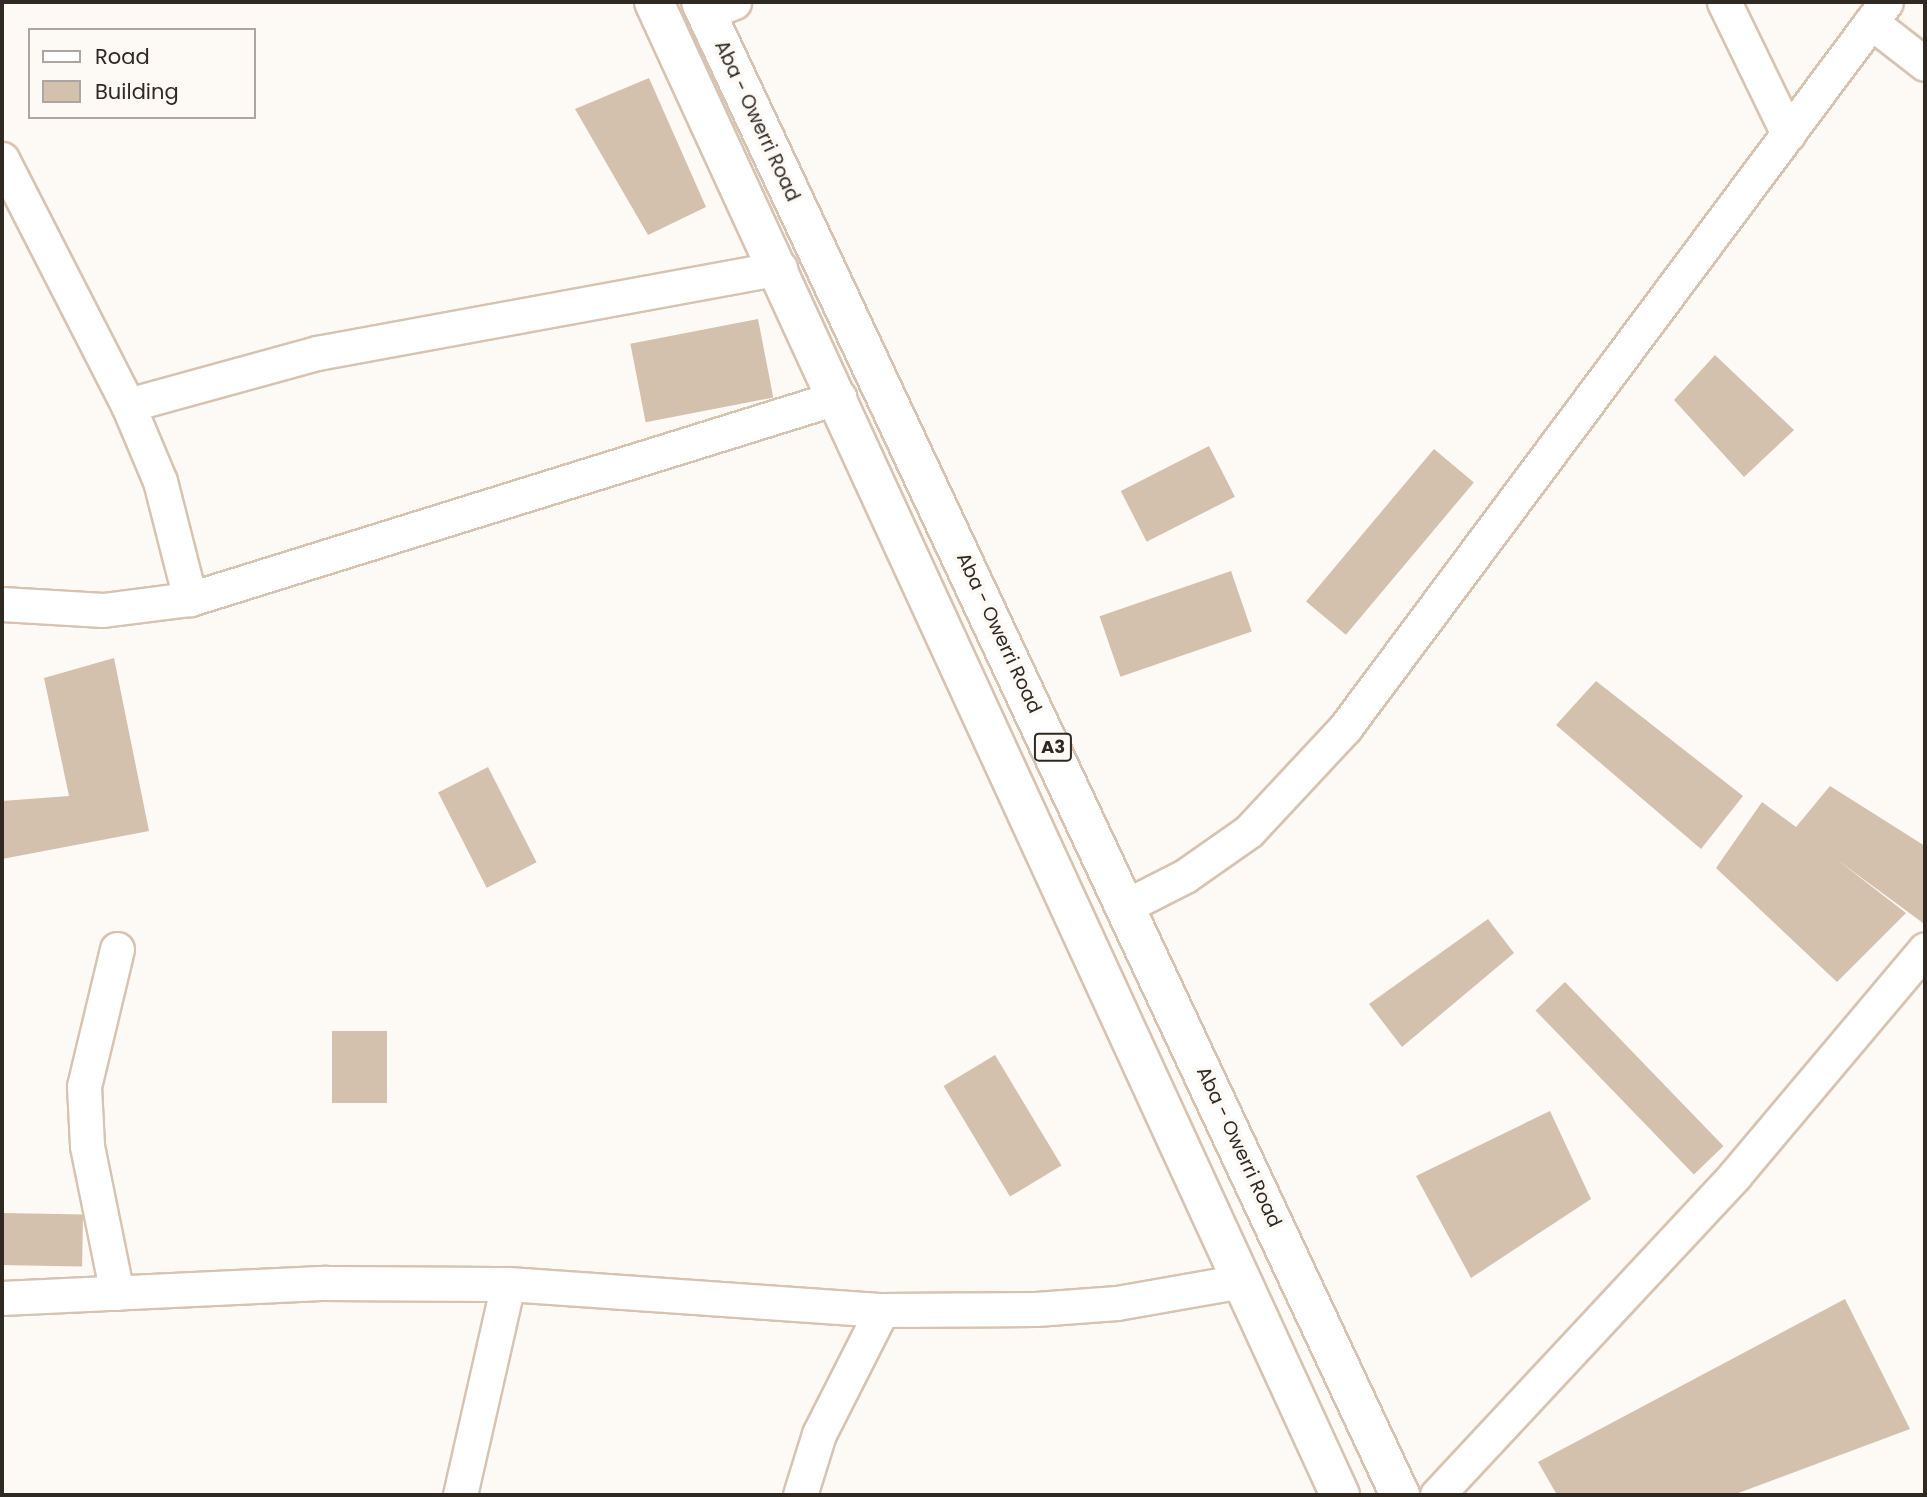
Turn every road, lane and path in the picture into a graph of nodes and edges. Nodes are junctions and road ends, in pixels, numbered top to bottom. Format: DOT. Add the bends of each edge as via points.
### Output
graph roads {
  1 [pos="654,2"];
  2 [pos="1724,2"];
  3 [pos="714,5"];
  4 [pos="1879,12"];
  5 [pos="1925,64"];
  6 [pos="1788,134"];
  7 [pos="2,159"];
  8 [pos="780,268"];
  9 [pos="839,397"];
  10 [pos="128,405"];
  11 [pos="190,599"];
  12 [pos="2,604"];
  13 [pos="1128,905"];
  14 [pos="117,949"];
  15 [pos="1925,949"];
  16 [pos="1242,1281"];
  17 [pos="508,1284"];
  18 [pos="117,1293"];
  19 [pos="2,1298"];
  20 [pos="882,1310"];
  21 [pos="460,1495"];
  22 [pos="800,1495"];
  23 [pos="1340,1495"];
  24 [pos="1400,1495"];
  25 [pos="1437,1495"];
  1 -- 8 [label="main road, A3"];
  2 -- 6 [label="street"];
  3 -- 13 [label="main road, Aba - Owerri Road / A3"];
  4 -- 5 [label="street"];
  4 -- 6 [label="street"];
  6 -- 13 [label="street" via="1345,728 1249,831 1185,876"];
  7 -- 10 [label="street"];
  8 -- 9 [label="main road, A3"];
  8 -- 10 [label="street" via="317,353"];
  9 -- 11 [label="street"];
  9 -- 16 [label="main road, A3"];
  10 -- 11 [label="street" via="160,481"];
  11 -- 12 [label="street" via="103,610"];
  13 -- 24 [label="main road, Aba - Owerri Road / A3"];
  14 -- 18 [label="street" via="84,1086 87,1146"];
  15 -- 25 [label="street" via="1735,1175"];
  16 -- 20 [label="street" via="1117,1303"];
  16 -- 23 [label="main road, A3"];
  17 -- 18 [label="street" via="326,1283"];
  17 -- 20 [label="street"];
  17 -- 21 [label="street"];
  18 -- 19 [label="street"];
  20 -- 22 [label="street" via="819,1434"];
}
